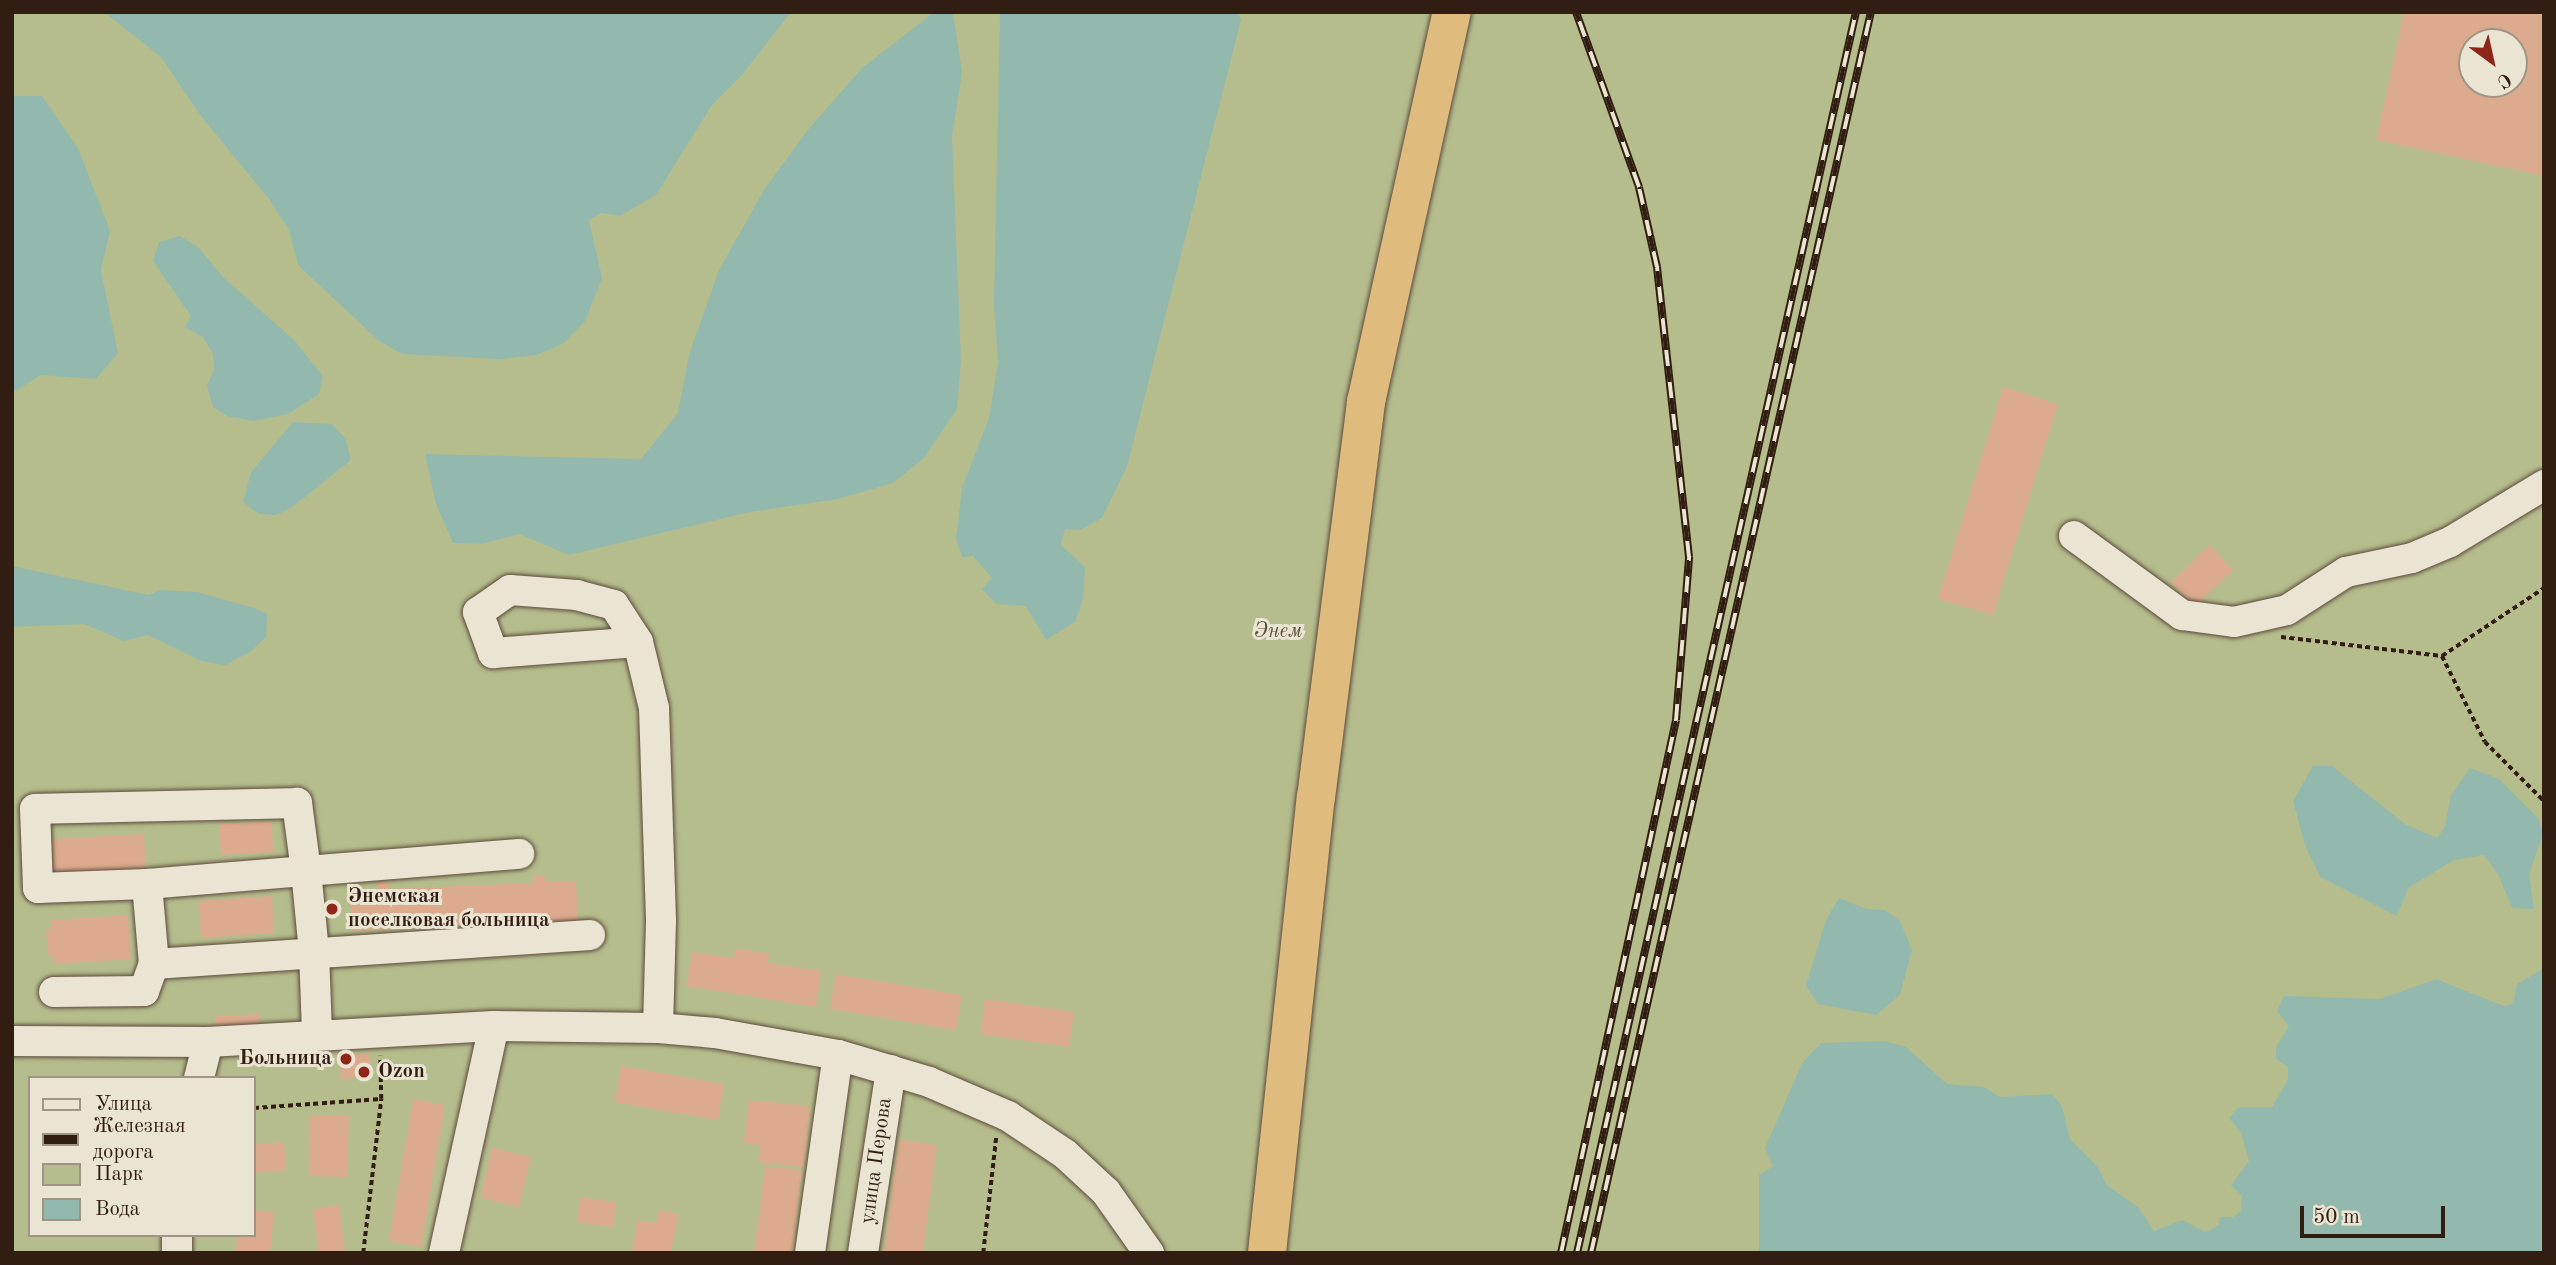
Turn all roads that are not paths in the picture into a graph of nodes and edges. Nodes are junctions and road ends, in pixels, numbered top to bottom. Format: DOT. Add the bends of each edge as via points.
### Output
graph roads {
  1 [pos="1452,12"];
  2 [pos="2544,485"];
  3 [pos="2074,536"];
  4 [pos="638,642"];
  5 [pos="520,854"];
  6 [pos="306,871"];
  7 [pos="147,884"];
  8 [pos="590,935"];
  9 [pos="314,952"];
  10 [pos="154,964"];
  11 [pos="54,992"];
  12 [pos="494,1026"];
  13 [pos="657,1028"];
  14 [pos="317,1033"];
  15 [pos="12,1041"];
  16 [pos="208,1042"];
  17 [pos="838,1055"];
  18 [pos="891,1069"];
  19 [pos="200,1076"];
  20 [pos="444,1253"];
  21 [pos="810,1253"];
  22 [pos="863,1253"];
  23 [pos="1149,1253"];
  24 [pos="1267,1253"];
  1 -- 24 [label="highway" via="1366,401 1316,799"];
  2 -- 3 [label="street" via="2450,542 2412,558 2346,572 2287,610 2234,622 2182,615"];
  4 -- 4 [label="street" via="614,604 577,595 510,590 478,612 493,653"];
  4 -- 13 [label="street" via="654,708 661,921"];
  5 -- 6 [label="street"];
  6 -- 7 [label="street"];
  6 -- 7 [label="street" via="297,803 35,809 38,888"];
  6 -- 9 [label="street"];
  7 -- 10 [label="street"];
  8 -- 9 [label="street"];
  9 -- 10 [label="street"];
  9 -- 14 [label="street"];
  10 -- 11 [label="street" via="144,991"];
  12 -- 13 [label="street"];
  12 -- 14 [label="street"];
  12 -- 20 [label="street"];
  13 -- 17 [label="street" via="715,1032"];
  14 -- 16 [label="street"];
  15 -- 16 [label="street"];
  16 -- 19 [label="street"];
  17 -- 18 [label="street"];
  17 -- 21 [label="street"];
  18 -- 22 [label="street, улица Перова"];
  18 -- 23 [label="street" via="999,1113 1065,1154 1106,1192"];
}
